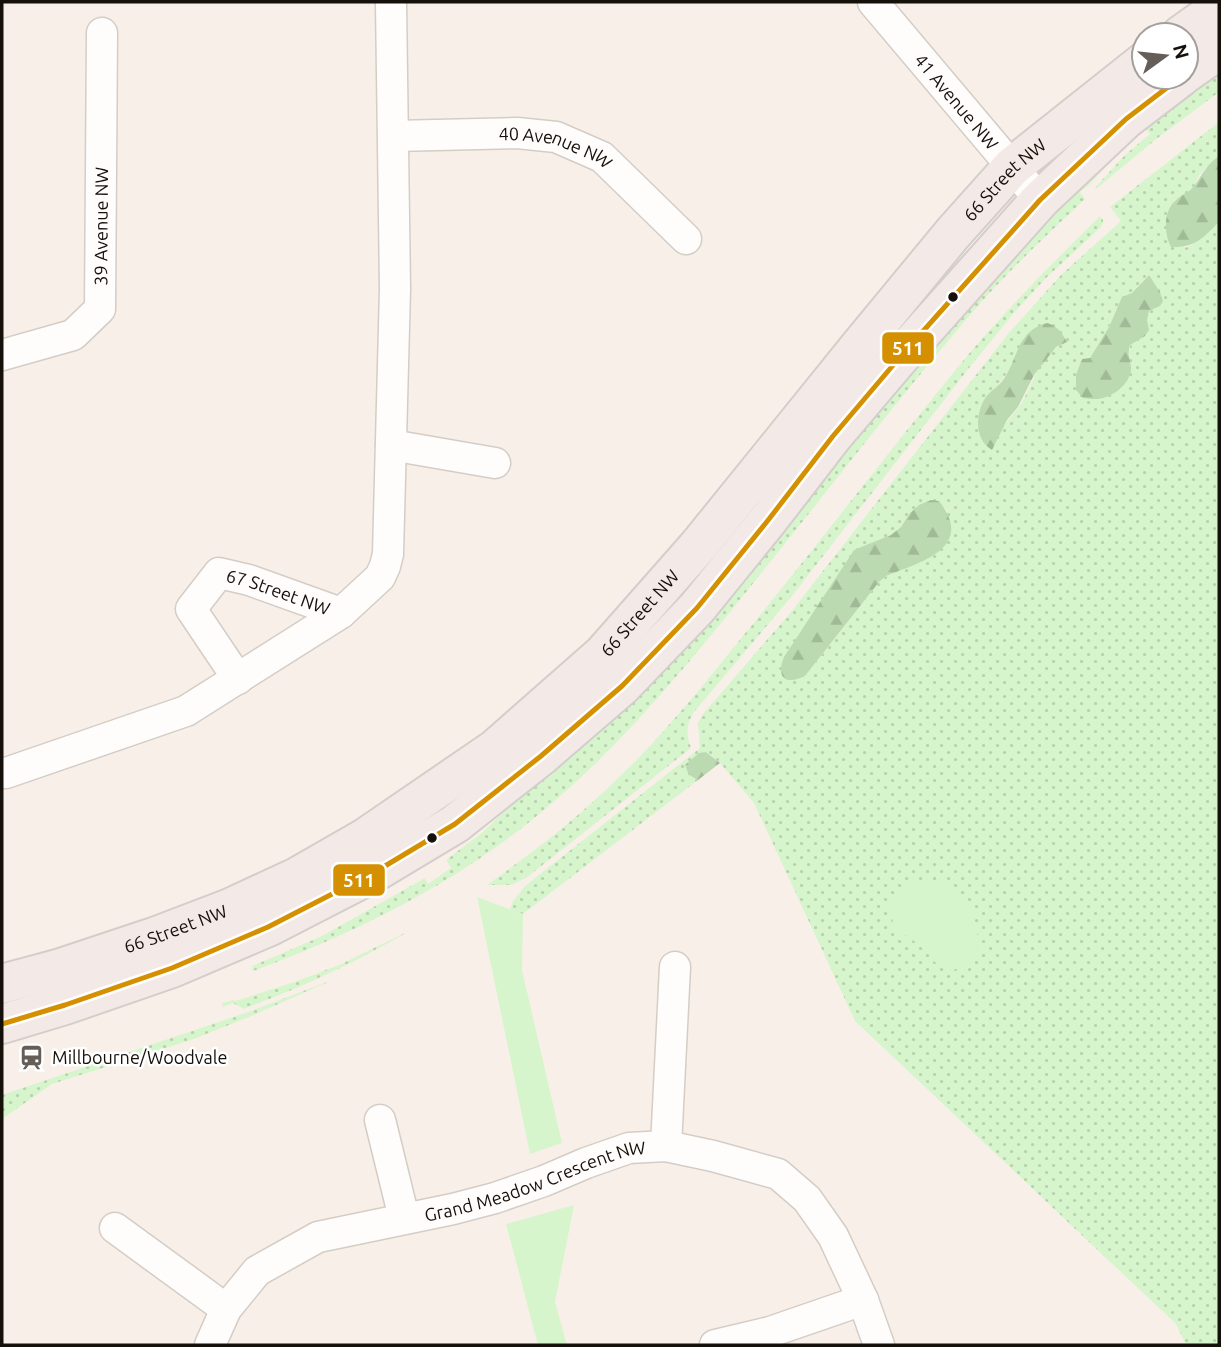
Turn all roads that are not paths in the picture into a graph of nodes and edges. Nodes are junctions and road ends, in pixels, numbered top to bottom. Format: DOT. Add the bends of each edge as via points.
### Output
graph roads {
  1 [pos="391,2"];
  2 [pos="873,2"];
  3 [pos="1219,8"];
  4 [pos="1200,22"];
  5 [pos="102,33"];
  6 [pos="1219,50"];
  7 [pos="1200,63"];
  8 [pos="1130,73"];
  9 [pos="1163,91"];
  10 [pos="394,136"];
  11 [pos="1013,166"];
  12 [pos="1040,200"];
  13 [pos="686,239"];
  14 [pos="2,355"];
  15 [pos="391,445"];
  16 [pos="495,463"];
  17 [pos="341,613"];
  18 [pos="239,679"];
  19 [pos="2,773"];
  20 [pos="675,967"];
  21 [pos="2,984"];
  22 [pos="2,1024"];
  23 [pos="380,1120"];
  24 [pos="666,1146"];
  25 [pos="404,1219"];
  26 [pos="115,1228"];
  27 [pos="863,1300"];
  28 [pos="226,1309"];
  29 [pos="210,1345"];
  30 [pos="715,1345"];
  31 [pos="878,1345"];
  1 -- 10 [label="street"];
  2 -- 11 [label="street, 41 Avenue NW"];
  3 -- 4 [label="main road"];
  5 -- 14 [label="street, 39 Avenue NW" via="100,309 73,335"];
  6 -- 7 [label="main road"];
  8 -- 11 [label="main road, 66 Street NW"];
  9 -- 12 [label="main road, 66 Street NW"];
  10 -- 13 [label="street, 40 Avenue NW" via="556,136 602,157"];
  10 -- 15 [label="street"];
  11 -- 12 [label="street, 41 Avenue NW"];
  11 -- 21 [label="main road, 66 Street NW" via="603,654 495,749 365,838 297,877 154,937"];
  12 -- 22 [label="main road, 66 Street NW" via="833,436 697,608 622,686 456,824 268,927 172,968"];
  15 -- 16 [label="street"];
  15 -- 17 [label="street, 67 Street NW" via="385,566 380,577"];
  17 -- 18 [label="street, 67 Street NW"];
  17 -- 18 [label="street, 67 Street NW" via="219,573 191,609"];
  18 -- 19 [label="street, 67 Street NW" via="186,711"];
  20 -- 24 [label="street, Grand Meadow Crescent NW"];
  23 -- 25 [label="street, Grand Meadow Crescent NW"];
  24 -- 25 [label="street, Grand Meadow Crescent NW" via="629,1148 495,1198"];
  24 -- 27 [label="street, Grand Meadow Crescent NW" via="778,1174 807,1199 833,1236"];
  25 -- 28 [label="street, Grand Meadow Crescent NW" via="318,1237 257,1271"];
  26 -- 28 [label="street"];
  27 -- 30 [label="street" via="770,1332"];
  27 -- 31 [label="street, Grand Meadow Crescent NW"];
  28 -- 29 [label="street, Grand Meadow Crescent NW"];
}
